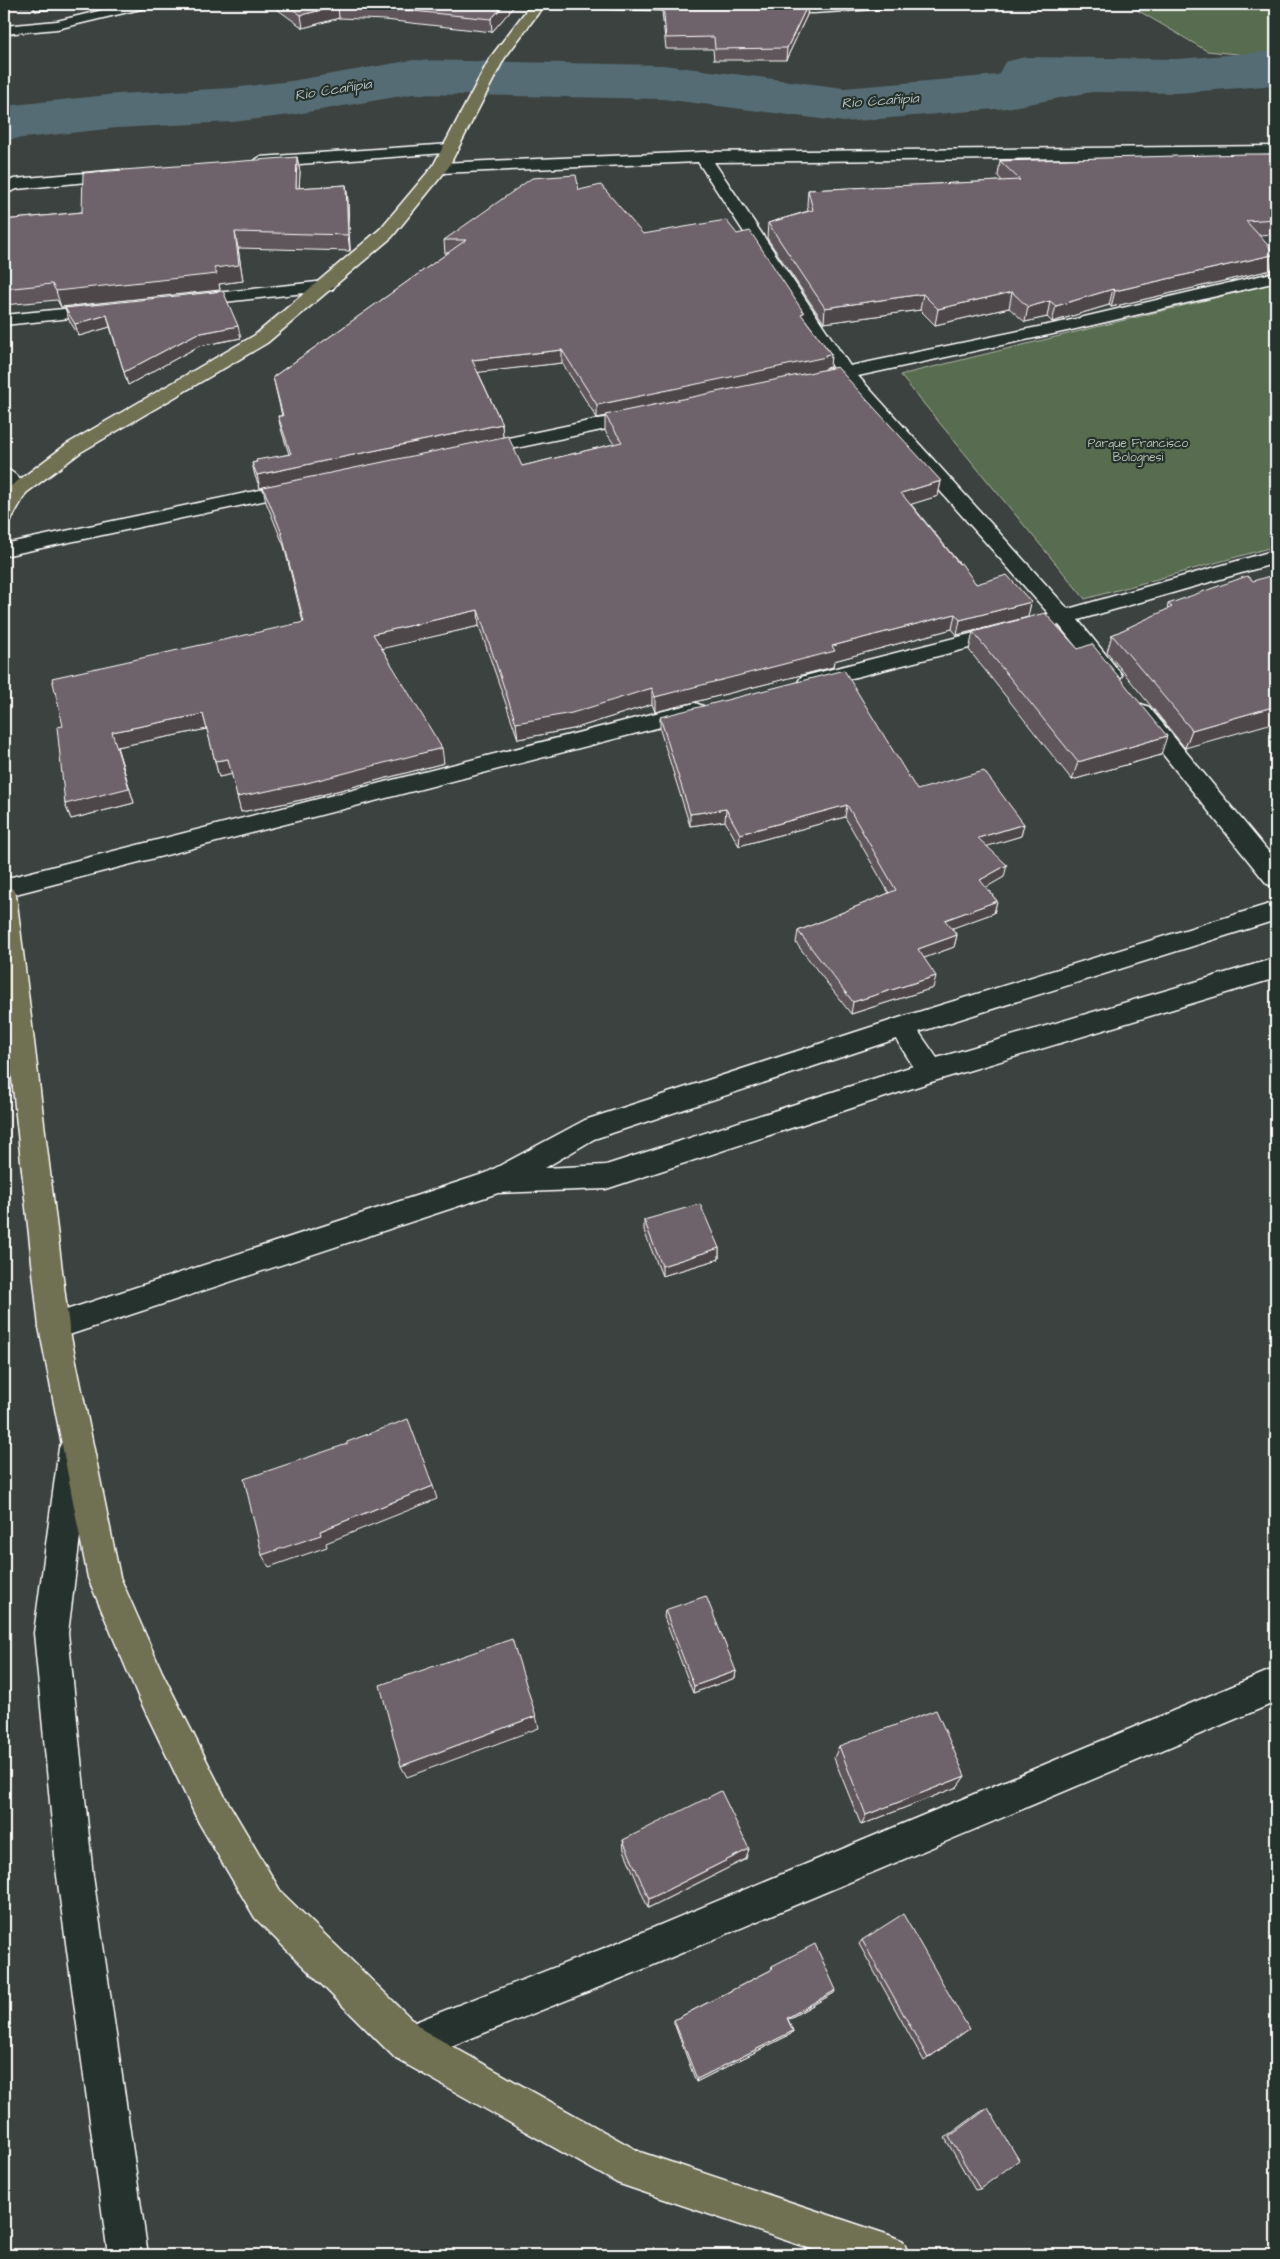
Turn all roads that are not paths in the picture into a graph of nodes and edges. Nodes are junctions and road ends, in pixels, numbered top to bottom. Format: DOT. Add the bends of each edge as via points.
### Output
graph roads {
  1 [pos="538,4"];
  2 [pos="585,4"];
  3 [pos="890,4"];
  4 [pos="137,5"];
  5 [pos="714,7"];
  6 [pos="815,7"];
  7 [pos="754,8"];
  8 [pos="4,30"];
  9 [pos="455,141"];
  10 [pos="1276,151"];
  11 [pos="703,157"];
  12 [pos="247,163"];
  13 [pos="440,168"];
  14 [pos="140,173"];
  15 [pos="4,190"];
  16 [pos="1276,277"];
  17 [pos="326,286"];
  18 [pos="170,303"];
  19 [pos="121,308"];
  20 [pos="4,320"];
  21 [pos="845,373"];
  22 [pos="787,386"];
  23 [pos="660,412"];
  24 [pos="454,455"];
  25 [pos="4,474"];
  26 [pos="317,484"];
  27 [pos="18,490"];
  28 [pos="4,516"];
  29 [pos="4,550"];
  30 [pos="1276,556"];
  31 [pos="1064,617"];
  32 [pos="784,688"];
  33 [pos="717,705"];
  34 [pos="1276,878"];
  35 [pos="4,888"];
  36 [pos="4,895"];
  37 [pos="1276,912"];
  38 [pos="1276,968"];
  39 [pos="902,1027"];
  40 [pos="931,1071"];
  41 [pos="496,1182"];
  42 [pos="54,1327"];
  43 [pos="76,1437"];
  44 [pos="1276,1685"];
  45 [pos="409,2044"];
  46 [pos="128,2255"];
  47 [pos="889,2255"];
  1 -- 9 [label="main road" via="498,58"];
  2 -- 5 [label="street"];
  3 -- 6 [label="street"];
  4 -- 8 [label="street" via="57,25"];
  6 -- 7 [label="street"];
  9 -- 12 [label="street"];
  9 -- 13 [label="main road"];
  10 -- 11 [label="street"];
  11 -- 13 [label="street"];
  11 -- 21 [label="street"];
  13 -- 17 [label="main road" via="386,232"];
  14 -- 15 [label="street" via="14,184"];
  16 -- 21 [label="street"];
  17 -- 18 [label="street"];
  17 -- 27 [label="main road" via="262,339 74,448"];
  19 -- 20 [label="street"];
  21 -- 22 [label="street"];
  21 -- 31 [label="street"];
  23 -- 24 [label="street"];
  25 -- 27 [label="street"];
  26 -- 29 [label="street"];
  27 -- 28 [label="main road"];
  30 -- 31 [label="street"];
  31 -- 32 [label="street"];
  31 -- 34 [label="street"];
  33 -- 35 [label="street"];
  36 -- 42 [label="main road"];
  37 -- 39 [label="street"];
  38 -- 40 [label="street"];
  39 -- 40 [label="street"];
  39 -- 41 [label="street" via="585,1131"];
  40 -- 41 [label="street" via="606,1177"];
  41 -- 42 [label="street"];
  42 -- 43 [label="main road"];
  43 -- 45 [label="main road" via="104,1578 150,1684 212,1810 268,1905"];
  43 -- 46 [label="street" via="52,1633 74,1876"];
  44 -- 45 [label="street" via="614,1963"];
  45 -- 47 [label="main road" via="631,2169"];
}
